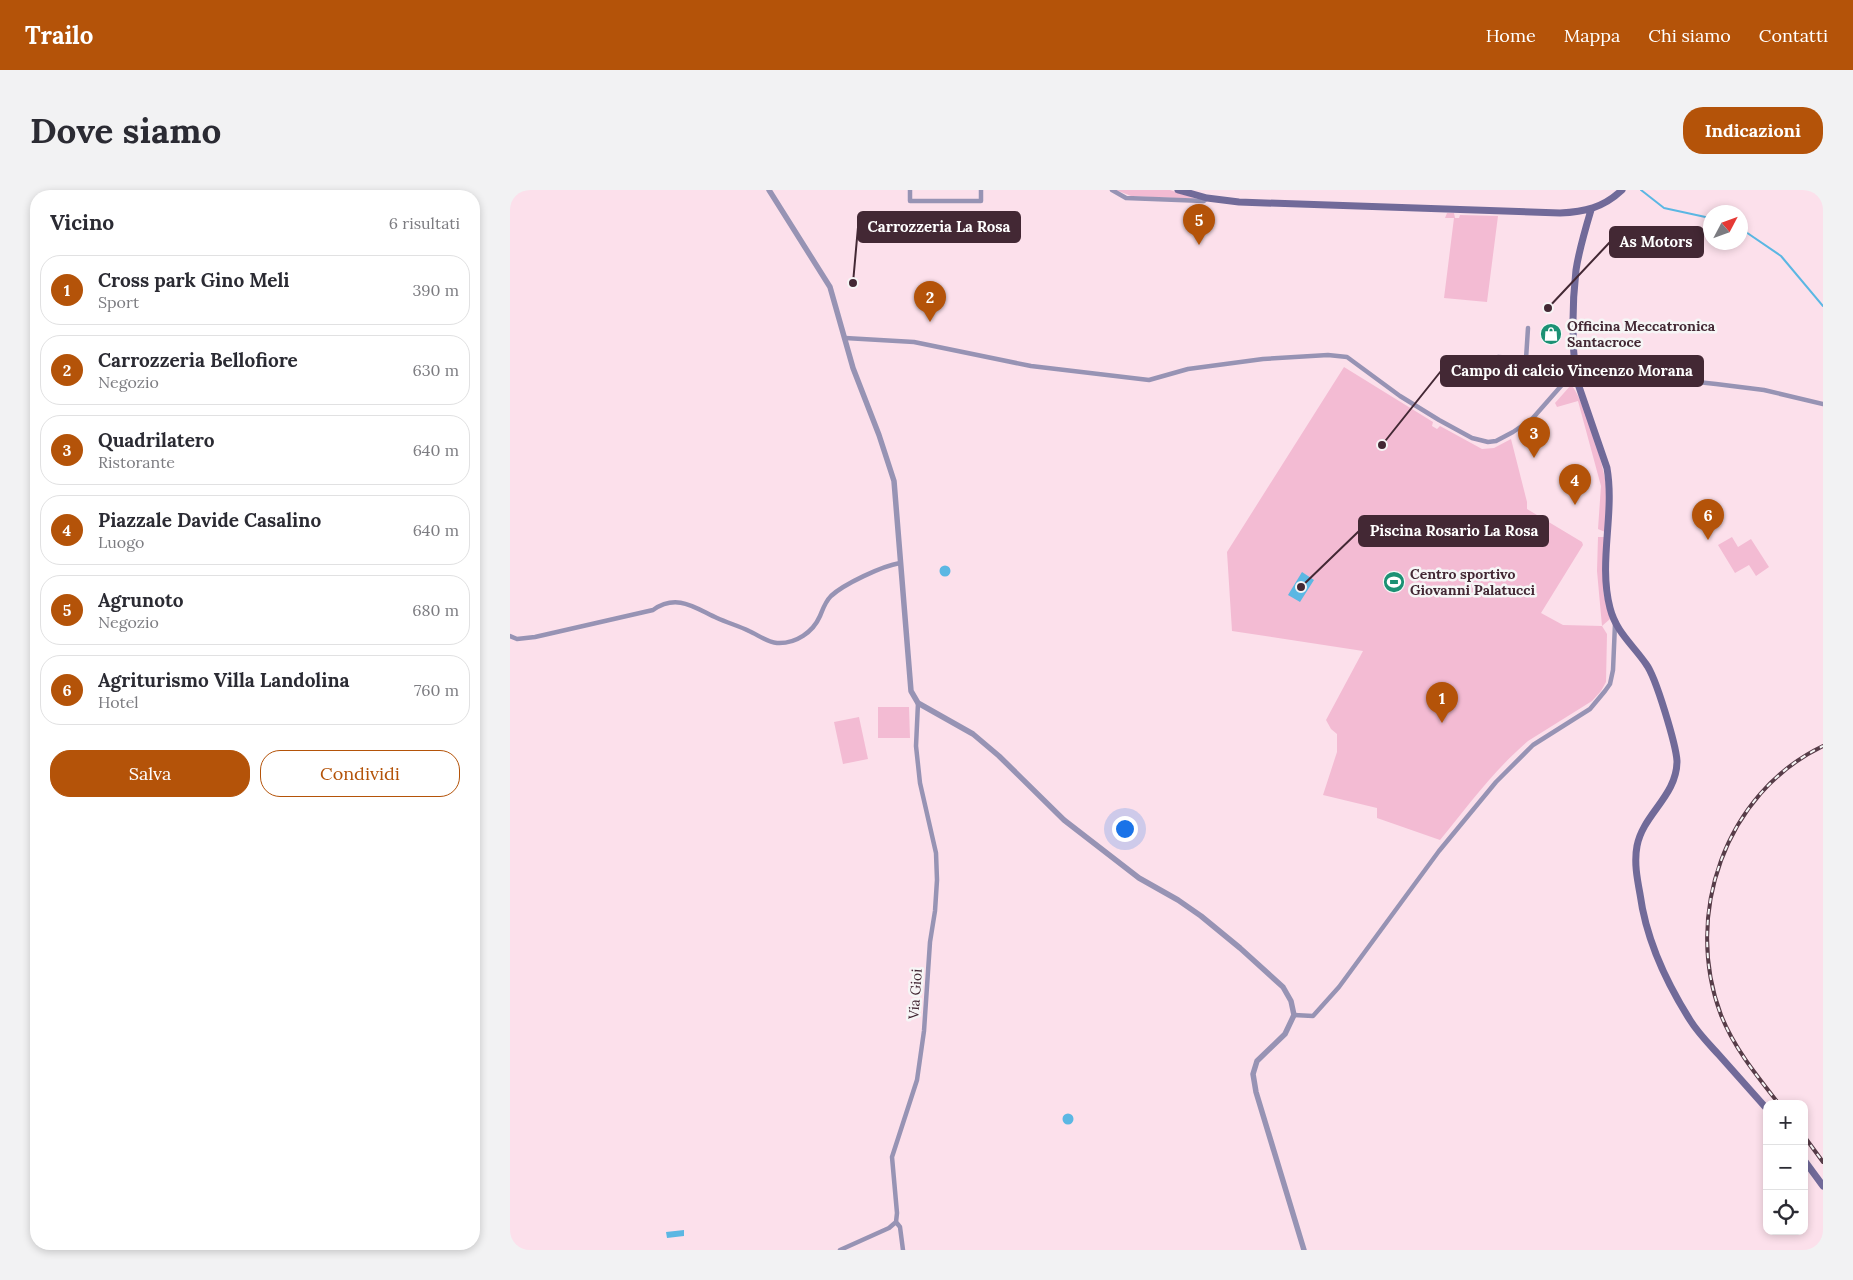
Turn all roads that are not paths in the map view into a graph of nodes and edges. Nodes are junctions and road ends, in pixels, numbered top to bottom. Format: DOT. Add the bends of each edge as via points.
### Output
graph roads {
  1 [pos="768,190"];
  2 [pos="910,190"];
  3 [pos="981,190"];
  4 [pos="1112,190"];
  5 [pos="1178,190"];
  6 [pos="1619,193"];
  7 [pos="1207,198"];
  8 [pos="1591,210"];
  9 [pos="1528,328"];
  10 [pos="844,338"];
  11 [pos="1498,358"];
  12 [pos="1526,359"];
  13 [pos="1574,362"];
  14 [pos="1576,378"];
  15 [pos="1823,404"];
  16 [pos="900,563"];
  17 [pos="1615,624"];
  18 [pos="510,636"];
  19 [pos="918,703"];
  20 [pos="1294,1014"];
  21 [pos="1763,1104"];
  22 [pos="1808,1165"];
  23 [pos="1823,1186"];
  24 [pos="896,1222"];
  25 [pos="840,1250"];
  26 [pos="903,1250"];
  27 [pos="1304,1250"];
  1 -- 10 [label="street" via="830,287"];
  2 -- 3 [label="street" via="910,201 981,202"];
  4 -- 7 [label="street" via="1124,198 1145,200 1204,201"];
  5 -- 7 [label="main road"];
  6 -- 8 [label="main road"];
  7 -- 8 [label="main road" via="1239,202 1560,213"];
  8 -- 13 [label="main road" via="1576,269"];
  9 -- 12 [label="street"];
  10 -- 14 [label="street" via="914,342 1031,366 1149,380 1188,369 1263,359 1347,357 1439,420 1472,438 1488,442 1514,432 1532,419 1561,386"];
  10 -- 16 [label="street" via="894,481"];
  11 -- 12 [label="street"];
  12 -- 13 [label="street"];
  13 -- 14 [label="main road"];
  14 -- 15 [label="street" via="1622,374 1764,390"];
  14 -- 17 [label="main road" via="1609,475 1606,580"];
  16 -- 18 [label="street" via="831,595 813,628 788,642 767,640 683,602 535,637 517,639"];
  16 -- 19 [label="street" via="911,691"];
  17 -- 20 [label="street" via="1610,684 1596,702 1533,745 1496,782 1439,851 1339,987 1313,1016"];
  17 -- 21 [label="main road" via="1653,676 1677,762 1670,788 1644,826 1638,843 1635,858 1643,918 1664,972 1690,1020"];
  19 -- 20 [label="street" via="972,734 1064,820 1139,878 1178,900 1240,948 1288,993"];
  19 -- 24 [label="street, Via Gioi" via="916,746 920,783 936,853 937,880 917,1080 892,1158"];
  20 -- 27 [label="street" via="1285,1034 1257,1061 1253,1074"];
  22 -- 23 [label="main road"];
  24 -- 25 [label="street" via="890,1228"];
  24 -- 26 [label="street, Via Gioi" via="900,1227"];
}
